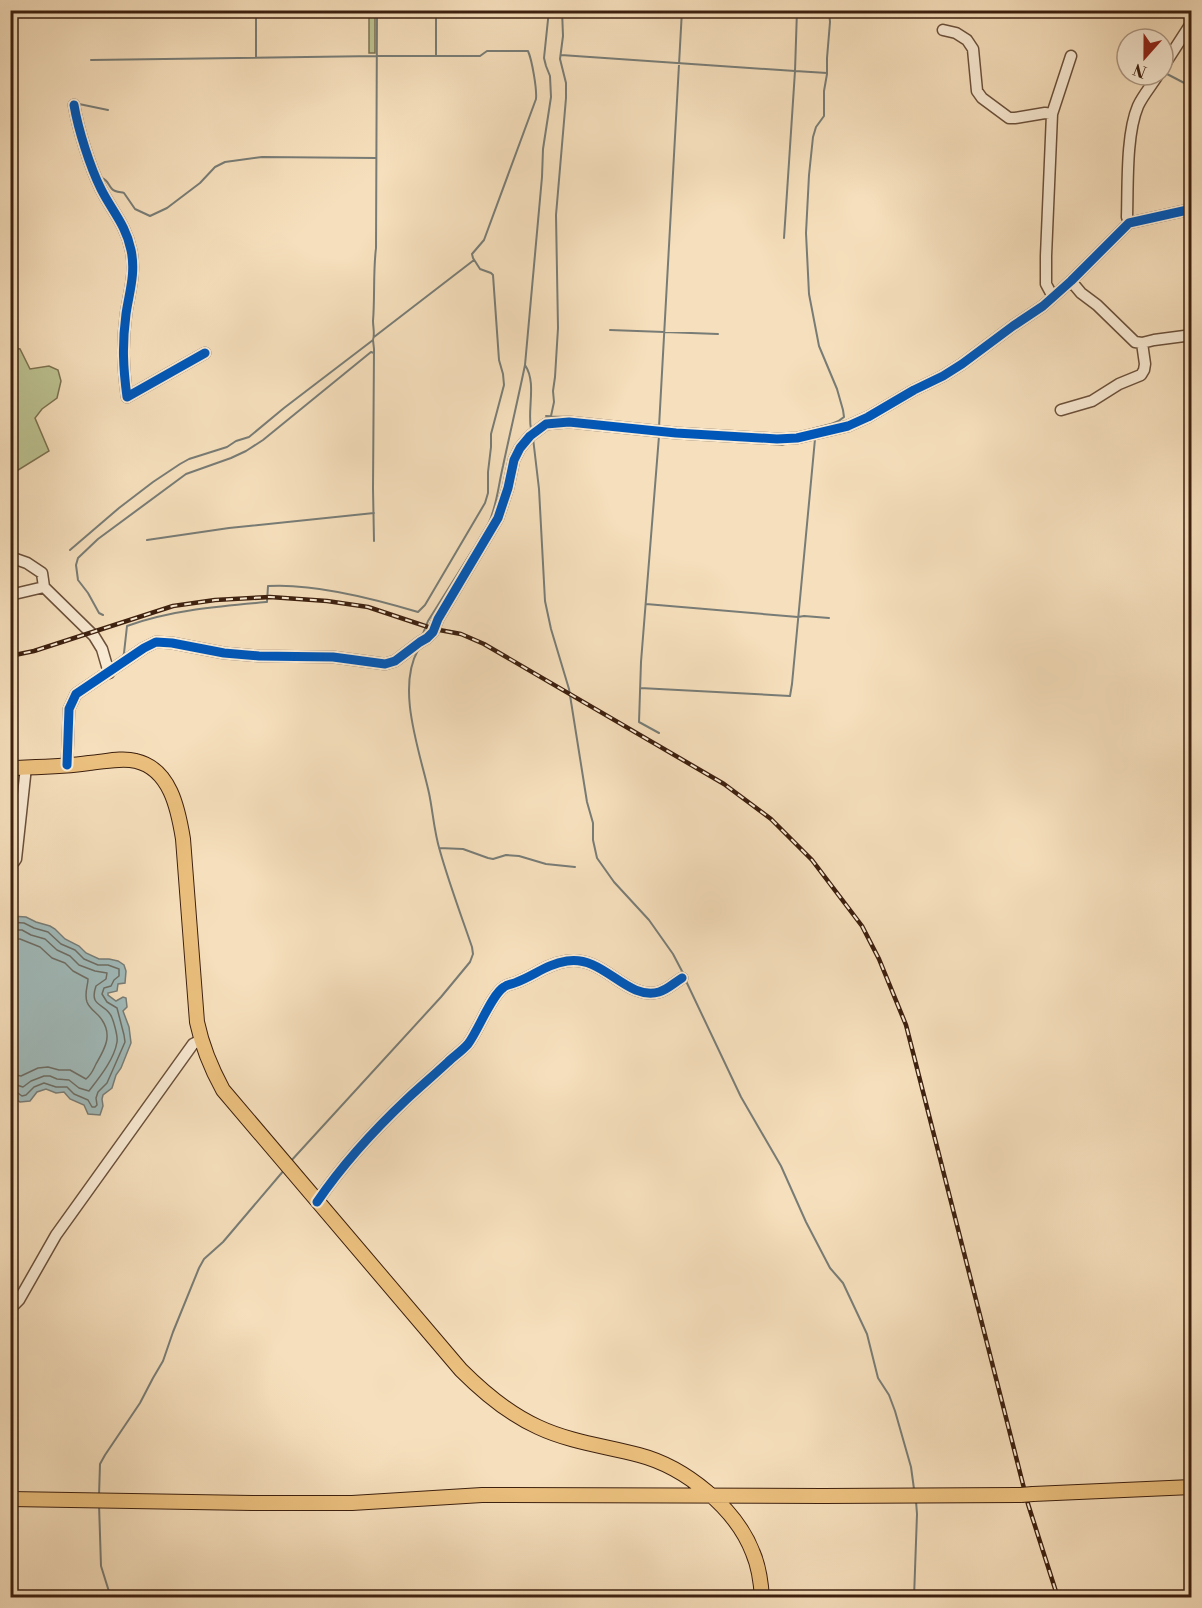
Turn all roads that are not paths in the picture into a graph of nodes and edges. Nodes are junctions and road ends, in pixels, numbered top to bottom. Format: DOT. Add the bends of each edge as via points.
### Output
graph roads {
  1 [pos="1191,22"];
  2 [pos="943,30"];
  3 [pos="1175,48"];
  4 [pos="1071,56"];
  5 [pos="1150,87"];
  6 [pos="74,105"];
  7 [pos="1052,114"];
  8 [pos="1191,209"];
  9 [pos="1129,224"];
  10 [pos="1071,281"];
  11 [pos="1053,297"];
  12 [pos="1191,335"];
  13 [pos="1142,343"];
  14 [pos="205,353"];
  15 [pos="1062,410"];
  16 [pos="10,557"];
  17 [pos="45,587"];
  18 [pos="10,595"];
  19 [pos="109,673"];
  20 [pos="67,765"];
  21 [pos="26,767"];
  22 [pos="10,768"];
  23 [pos="10,863"];
  24 [pos="682,978"];
  25 [pos="201,1040"];
  26 [pos="317,1202"];
  27 [pos="10,1309"];
  28 [pos="1191,1487"];
  29 [pos="711,1495"];
  30 [pos="10,1499"];
  31 [pos="762,1598"];
  1 -- 3 [label="street"];
  2 -- 7 [label="street" via="956,33 973,49 977,91 982,98 1009,118"];
  4 -- 7 [label="street"];
  5 -- 9 [label="street" via="1133,118"];
  6 -- 14 [label="street" via="94,174 128,234 132,253 134,273 123,353 127,397"];
  7 -- 11 [label="street" via="1046,284"];
  8 -- 9 [label="street"];
  9 -- 10 [label="street"];
  10 -- 11 [label="street"];
  10 -- 13 [label="street" via="1135,342"];
  11 -- 19 [label="street" via="943,376 848,426 777,439 569,422 546,424 520,448 498,519 433,632 395,661 385,664 333,657 259,656 156,642"];
  12 -- 13 [label="street"];
  13 -- 15 [label="street" via="1141,375 1092,401"];
  16 -- 17 [label="street" via="42,573"];
  17 -- 18 [label="street"];
  17 -- 19 [label="street" via="94,636"];
  19 -- 20 [label="street" via="76,694 69,709"];
  20 -- 21 [label="main road"];
  20 -- 25 [label="main road" via="134,760 152,767 171,790 183,839"];
  21 -- 22 [label="main road"];
  21 -- 23 [label="street" via="16,859"];
  24 -- 26 [label="street" via="657,993 641,992 579,960 552,965 503,987 467,1044 367,1138"];
  25 -- 26 [label="main road" via="223,1090"];
  25 -- 27 [label="street" via="193,1044 56,1235"];
  26 -- 29 [label="main road" via="461,1370 501,1405 536,1427 568,1440 667,1465"];
  28 -- 29 [label="main road" via="1027,1494"];
  29 -- 30 [label="main road" via="482,1495 330,1503"];
  29 -- 31 [label="main road" via="732,1516 752,1550"];
}
